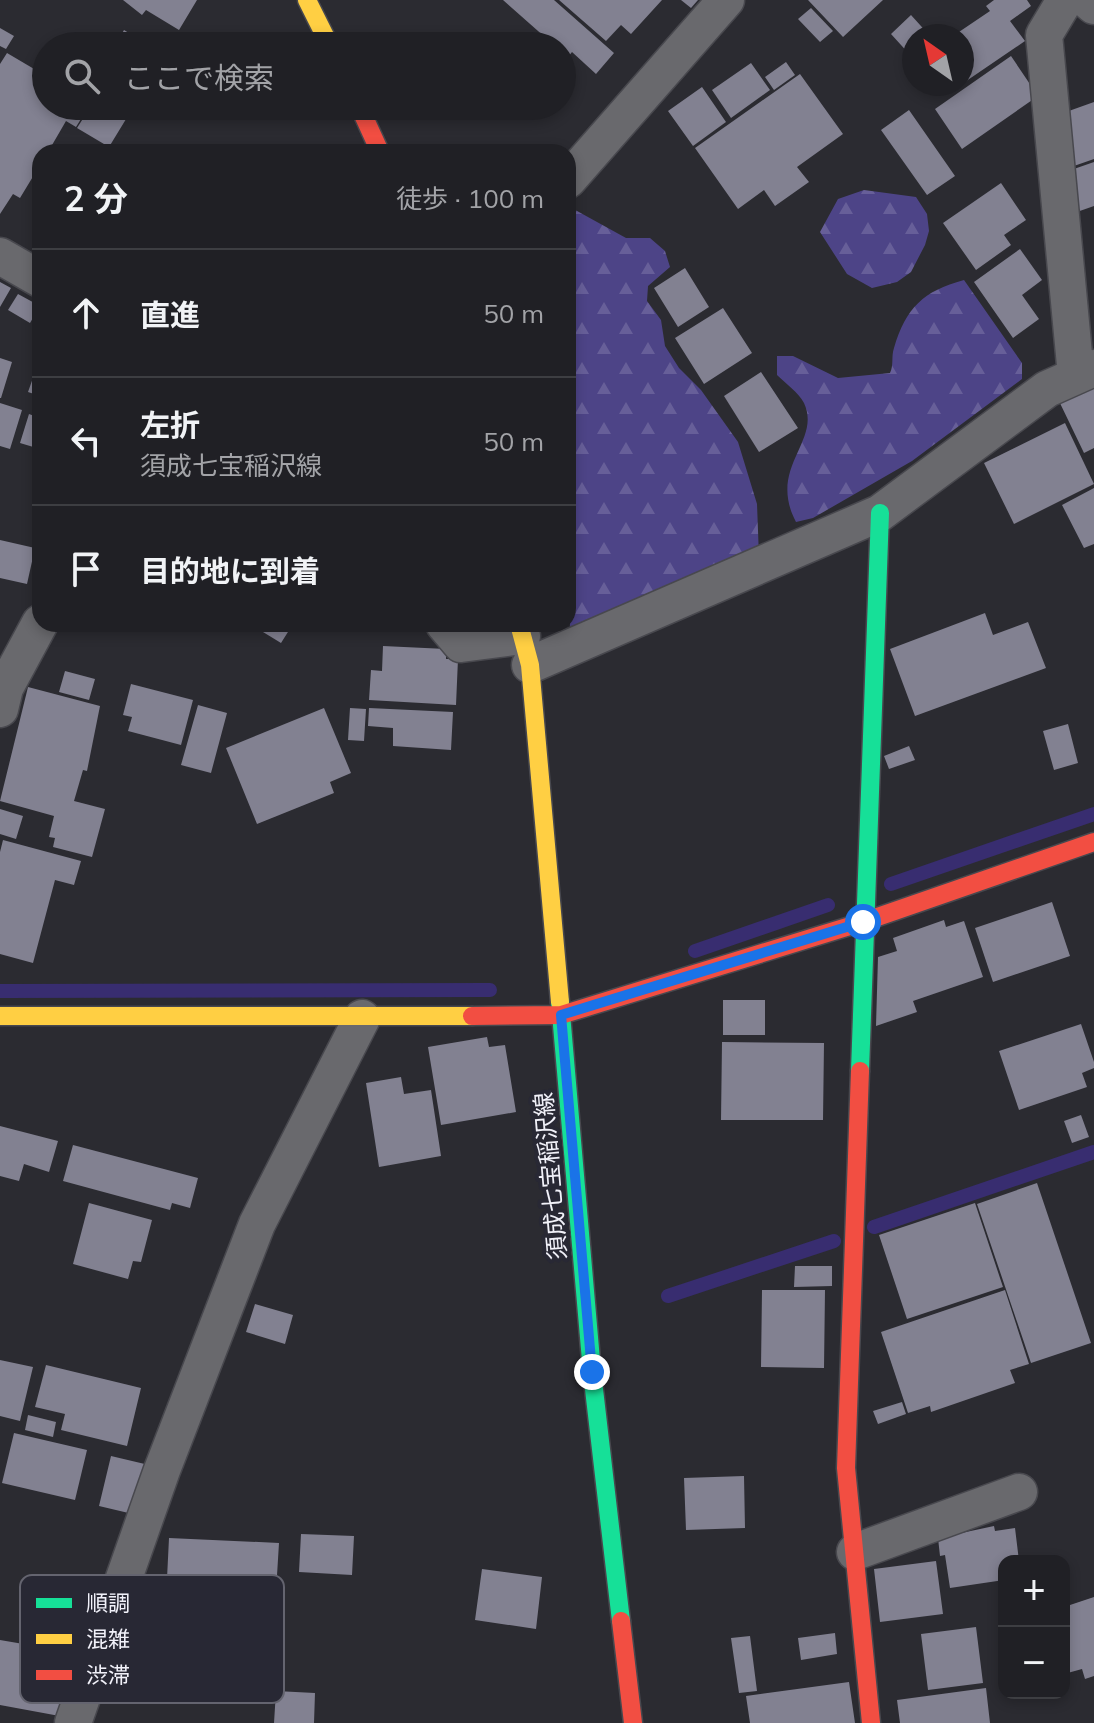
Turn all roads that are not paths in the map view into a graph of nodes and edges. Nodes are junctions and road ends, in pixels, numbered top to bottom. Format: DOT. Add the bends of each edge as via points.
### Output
graph roads {
  1 [pos="307,0"];
  2 [pos="726,0"];
  3 [pos="1073,2"];
  4 [pos="323,32"];
  5 [pos="365,120"];
  6 [pos="376,144"];
  7 [pos="576,171"];
  8 [pos="0,256"];
  9 [pos="32,274"];
  10 [pos="1085,372"];
  11 [pos="880,513"];
  12 [pos="576,623"];
  13 [pos="35,632"];
  14 [pos="451,632"];
  15 [pos="552,632"];
  16 [pos="524,642"];
  17 [pos="2,695"];
  18 [pos="1094,842"];
  19 [pos="863,922"];
  20 [pos="561,1015"];
  21 [pos="0,1016"];
  22 [pos="362,1018"];
  23 [pos="1019,1492"];
  24 [pos="855,1552"];
  25 [pos="125,1575"];
  26 [pos="80,1703"];
  27 [pos="73,1723"];
  28 [pos="633,1723"];
  29 [pos="871,1723"];
  1 -- 4 [label="street"];
  2 -- 7 [label="street"];
  3 -- 10 [label="street" via="1044,35"];
  5 -- 6 [label="street"];
  8 -- 9 [label="street"];
  10 -- 11 [label="street" via="1047,389"];
  11 -- 12 [label="street"];
  11 -- 19 [label="street"];
  13 -- 17 [label="street"];
  14 -- 16 [label="street" via="461,644"];
  15 -- 16 [label="street"];
  16 -- 20 [label="street, 須成七宝稲沢線"];
  18 -- 19 [label="street"];
  19 -- 20 [label="street"];
  19 -- 24 [label="street" via="846,1468"];
  20 -- 22 [label="street"];
  20 -- 28 [label="street, 須成七宝稲沢線" via="592,1372"];
  21 -- 22 [label="street"];
  22 -- 25 [label="street" via="257,1224"];
  23 -- 24 [label="street"];
  24 -- 29 [label="street"];
  26 -- 27 [label="street"];
}
